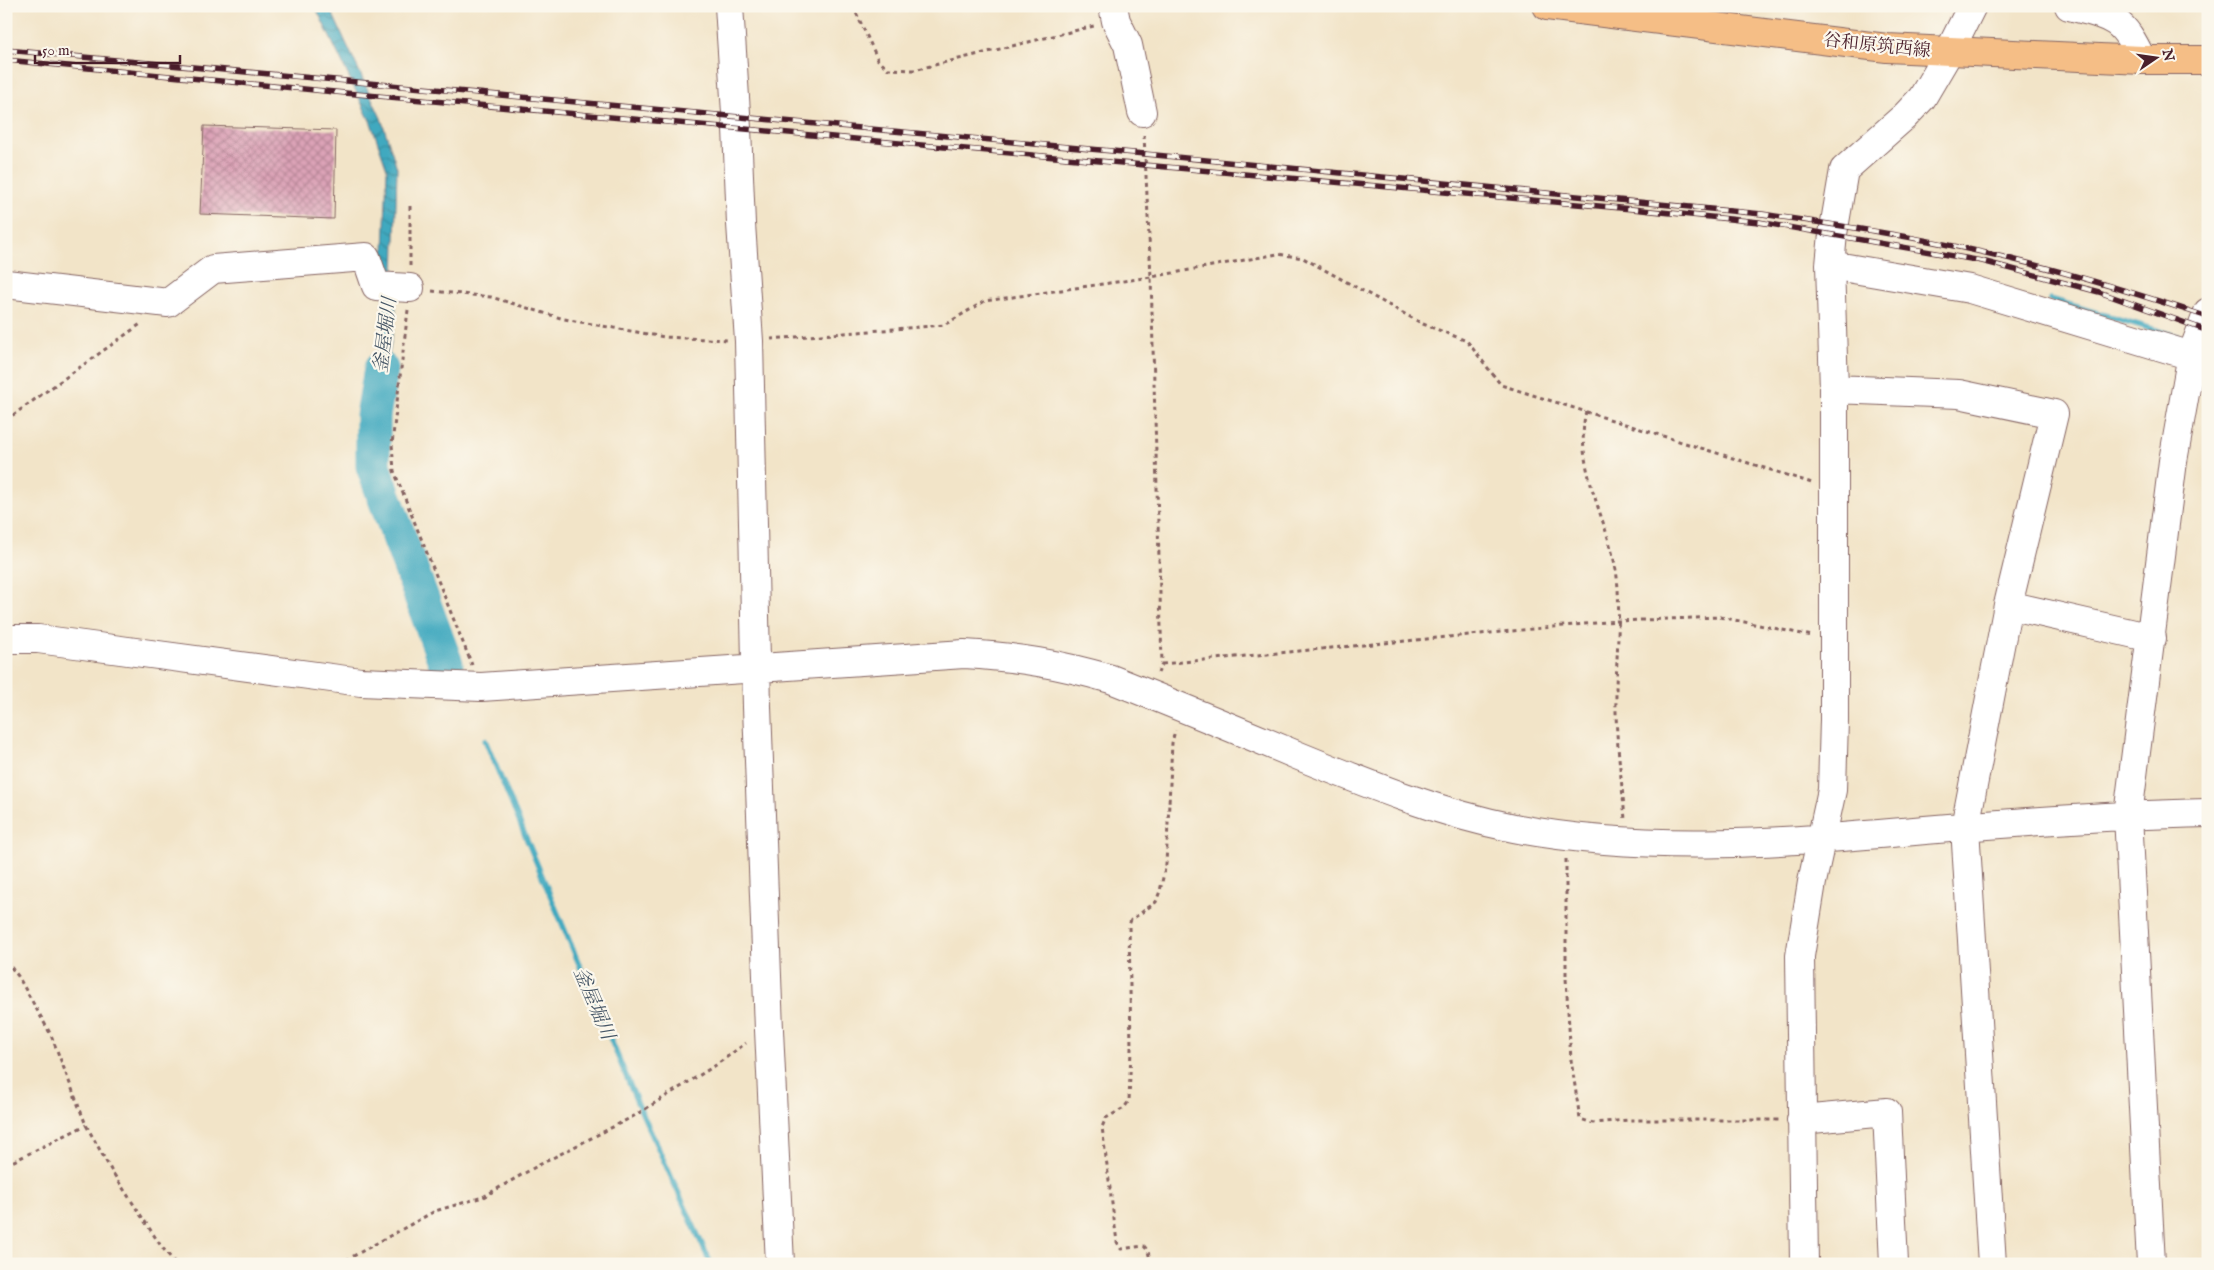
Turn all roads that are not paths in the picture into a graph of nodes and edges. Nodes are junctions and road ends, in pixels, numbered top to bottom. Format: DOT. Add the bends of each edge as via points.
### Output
graph roads {
  1 [pos="728,6"];
  2 [pos="1547,6"];
  3 [pos="1972,6"];
  4 [pos="2069,6"];
  5 [pos="1115,14"];
  6 [pos="1949,52"];
  7 [pos="2142,60"];
  8 [pos="2208,60"];
  9 [pos="1142,112"];
  10 [pos="1830,265"];
  11 [pos="6,284"];
  12 [pos="410,288"];
  13 [pos="2208,312"];
  14 [pos="2200,358"];
  15 [pos="1834,389"];
  16 [pos="2008,605"];
  17 [pos="2152,638"];
  18 [pos="6,639"];
  19 [pos="757,669"];
  20 [pos="2208,813"];
  21 [pos="2128,815"];
  22 [pos="1965,827"];
  23 [pos="1822,839"];
  24 [pos="1801,1120"];
  25 [pos="780,1264"];
  26 [pos="1804,1264"];
  27 [pos="1894,1264"];
  28 [pos="1992,1264"];
  29 [pos="2151,1264"];
  1 -- 19 [label="street" via="748,341"];
  2 -- 6 [label="main road, 谷和原筑西線" via="1886,48"];
  3 -- 6 [label="street"];
  4 -- 7 [label="street" via="2106,15 2121,25 2131,36"];
  5 -- 9 [label="street" via="1128,45"];
  6 -- 7 [label="main road, 谷和原筑西線"];
  6 -- 10 [label="street" via="1922,98 1906,116 1844,170 1832,234"];
  7 -- 8 [label="main road, 谷和原筑西線"];
  10 -- 14 [label="street" via="1970,289"];
  10 -- 15 [label="street"];
  11 -- 12 [label="street" via="168,303 213,269 366,257 376,286"];
  13 -- 14 [label="street"];
  14 -- 17 [label="street" via="2174,461"];
  15 -- 16 [label="street" via="1959,394 2054,414"];
  15 -- 23 [label="street" via="1832,790"];
  16 -- 17 [label="street"];
  16 -- 22 [label="street"];
  17 -- 21 [label="street"];
  18 -- 19 [label="street" via="38,639 361,682 481,687"];
  19 -- 23 [label="street" via="964,654 1025,658 1111,679 1400,797 1512,828 1627,843"];
  19 -- 25 [label="street"];
  20 -- 21 [label="street"];
  21 -- 22 [label="street"];
  21 -- 29 [label="street"];
  22 -- 23 [label="street"];
  22 -- 28 [label="street"];
  23 -- 24 [label="street" via="1800,956"];
  24 -- 26 [label="street"];
  24 -- 27 [label="street" via="1887,1112"];
}
